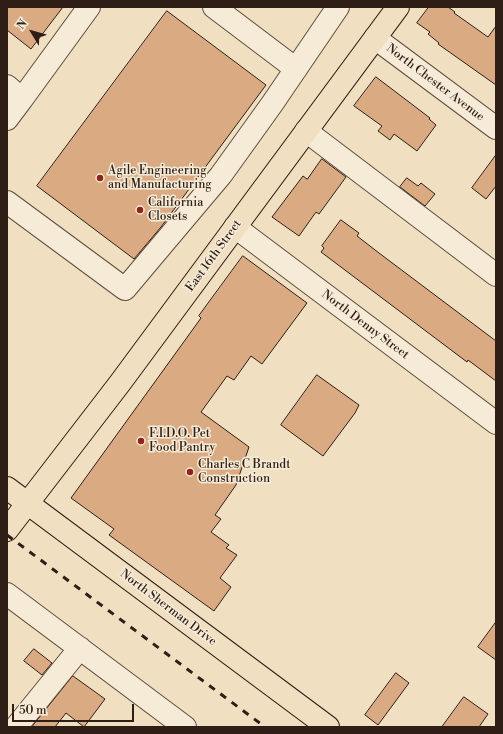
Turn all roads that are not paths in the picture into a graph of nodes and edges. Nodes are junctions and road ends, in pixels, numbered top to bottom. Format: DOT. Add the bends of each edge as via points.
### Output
graph roads {
  1 [pos="89,7"];
  2 [pos="214,7"];
  3 [pos="338,7"];
  4 [pos="398,7"];
  5 [pos="375,38"];
  6 [pos="296,68"];
  7 [pos="14,92"];
  8 [pos="7,119"];
  9 [pos="496,128"];
  10 [pos="306,131"];
  11 [pos="7,202"];
  12 [pos="235,227"];
  13 [pos="496,275"];
  14 [pos="496,423"];
  15 [pos="7,488"];
  16 [pos="28,504"];
  17 [pos="7,530"];
  18 [pos="7,594"];
  19 [pos="80,648"];
  20 [pos="16,727"];
  21 [pos="185,727"];
  22 [pos="328,727"];
  1 -- 7 [label="street"];
  2 -- 6 [label="street"];
  3 -- 6 [label="street"];
  4 -- 5 [label="main road, East 16th Street"];
  5 -- 9 [label="street, North Chester Avenue"];
  5 -- 10 [label="main road, East 16th Street"];
  6 -- 11 [label="street" via="221,175 125,288"];
  7 -- 8 [label="street"];
  10 -- 12 [label="main road, East 16th Street"];
  10 -- 13 [label="street"];
  12 -- 14 [label="street, North Denny Street"];
  12 -- 16 [label="main road, East 16th Street"];
  15 -- 16 [label="main road, North Sherman Drive"];
  16 -- 17 [label="main road, East 16th Street"];
  16 -- 22 [label="main road, North Sherman Drive"];
  18 -- 19 [label="street"];
  19 -- 20 [label="street"];
  19 -- 21 [label="street"];
}
